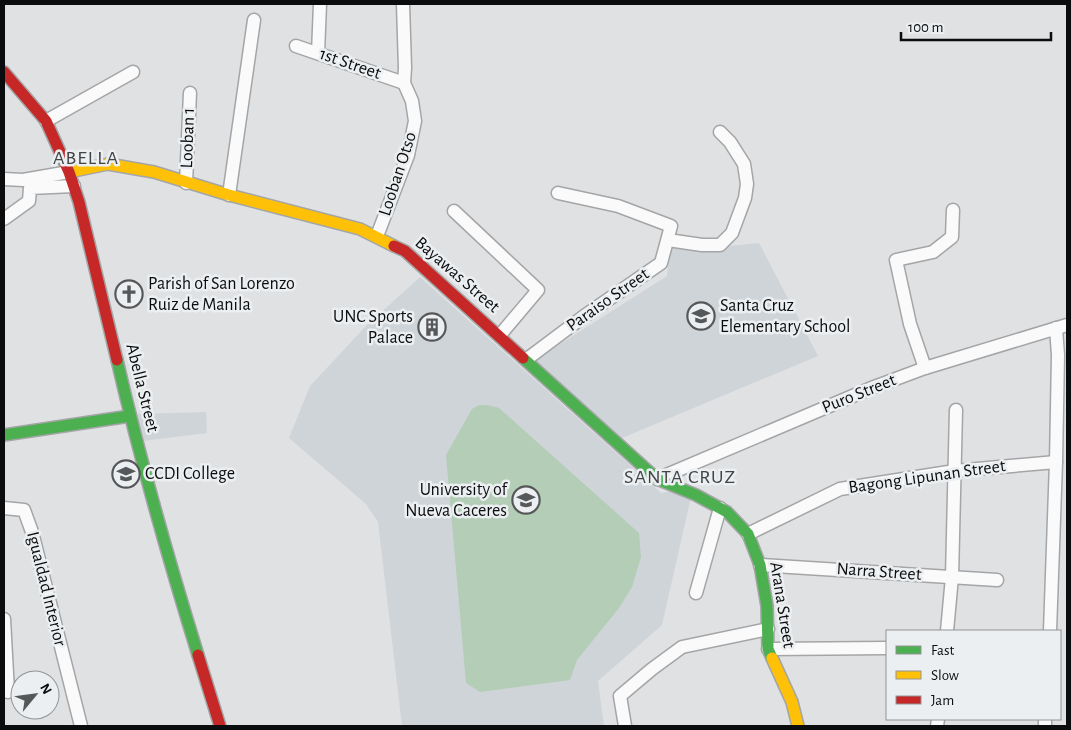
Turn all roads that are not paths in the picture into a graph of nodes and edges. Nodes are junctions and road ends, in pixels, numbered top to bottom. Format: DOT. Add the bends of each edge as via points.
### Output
graph roads {
  1 [pos="320,4"];
  2 [pos="402,4"];
  3 [pos="254,20"];
  4 [pos="296,46"];
  5 [pos="318,53"];
  6 [pos="4,72"];
  7 [pos="133,72"];
  8 [pos="404,83"];
  9 [pos="190,93"];
  10 [pos="46,122"];
  11 [pos="720,132"];
  12 [pos="69,172"];
  13 [pos="4,179"];
  14 [pos="54,181"];
  15 [pos="186,183"];
  16 [pos="74,186"];
  17 [pos="558,193"];
  18 [pos="229,195"];
  19 [pos="953,210"];
  20 [pos="454,211"];
  21 [pos="4,219"];
  22 [pos="377,236"];
  23 [pos="668,240"];
  24 [pos="1062,327"];
  25 [pos="500,336"];
  26 [pos="526,359"];
  27 [pos="925,368"];
  28 [pos="956,410"];
  29 [pos="130,416"];
  30 [pos="4,435"];
  31 [pos="1056,462"];
  32 [pos="955,470"];
  33 [pos="657,479"];
  34 [pos="4,508"];
  35 [pos="720,508"];
  36 [pos="748,534"];
  37 [pos="760,565"];
  38 [pos="952,577"];
  39 [pos="997,580"];
  40 [pos="696,593"];
  41 [pos="4,619"];
  42 [pos="768,629"];
  43 [pos="947,630"];
  44 [pos="1050,630"];
  45 [pos="886,648"];
  46 [pos="768,649"];
  47 [pos="8,692"];
  48 [pos="81,726"];
  49 [pos="220,726"];
  50 [pos="625,726"];
  51 [pos="798,726"];
  1 -- 5 [label="street"];
  2 -- 8 [label="street"];
  3 -- 18 [label="street"];
  4 -- 5 [label="street, 1st Street"];
  5 -- 8 [label="street, 1st Street"];
  6 -- 10 [label="street, Abella Street"];
  7 -- 10 [label="street"];
  8 -- 22 [label="street, Looban Otso" via="412,101 415,121 408,155"];
  9 -- 15 [label="street, Looban 1"];
  10 -- 12 [label="street, Abella Street"];
  11 -- 23 [label="street" via="744,164 748,184 732,234 720,245"];
  12 -- 14 [label="street"];
  12 -- 15 [label="street, Bayawas Street" via="108,164 154,172"];
  12 -- 16 [label="street, Abella Street"];
  13 -- 14 [label="street"];
  14 -- 16 [label="street"];
  14 -- 21 [label="street" via="30,188 29,201"];
  15 -- 18 [label="street, Bayawas Street"];
  16 -- 29 [label="street, Abella Street"];
  17 -- 23 [label="street" via="618,206 671,226"];
  18 -- 22 [label="street, Bayawas Street"];
  19 -- 27 [label="street" via="952,238 933,252 896,260 910,324"];
  20 -- 25 [label="street" via="538,290"];
  22 -- 25 [label="street, Bayawas Street" via="405,251"];
  23 -- 26 [label="street, Paraiso Street" via="662,263"];
  24 -- 27 [label="street, Puro Street"];
  24 -- 31 [label="street" via="1058,355"];
  25 -- 26 [label="street, Bayawas Street"];
  26 -- 33 [label="street, Bayawas Street"];
  27 -- 33 [label="street, Puro Street"];
  28 -- 32 [label="street"];
  29 -- 30 [label="street"];
  29 -- 49 [label="street, Abella Street" via="174,578"];
  31 -- 32 [label="street, Bagong Lipunan Street"];
  31 -- 44 [label="street"];
  32 -- 36 [label="street, Bagong Lipunan Street" via="840,489"];
  32 -- 38 [label="street"];
  33 -- 35 [label="street, Arana Street"];
  34 -- 48 [label="street, Igualdad Interior" via="24,510 32,532"];
  35 -- 36 [label="street, Arana Street"];
  35 -- 40 [label="street"];
  36 -- 37 [label="street, Arana Street"];
  37 -- 38 [label="street, Narra Street"];
  37 -- 42 [label="street, Arana Street"];
  38 -- 39 [label="street, Narra Street"];
  38 -- 43 [label="street"];
  41 -- 47 [label="street"];
  42 -- 46 [label="street, Arana Street"];
  42 -- 50 [label="street" via="682,647 620,696"];
  45 -- 46 [label="street"];
  46 -- 51 [label="street, Arana Street" via="792,702"];
}
